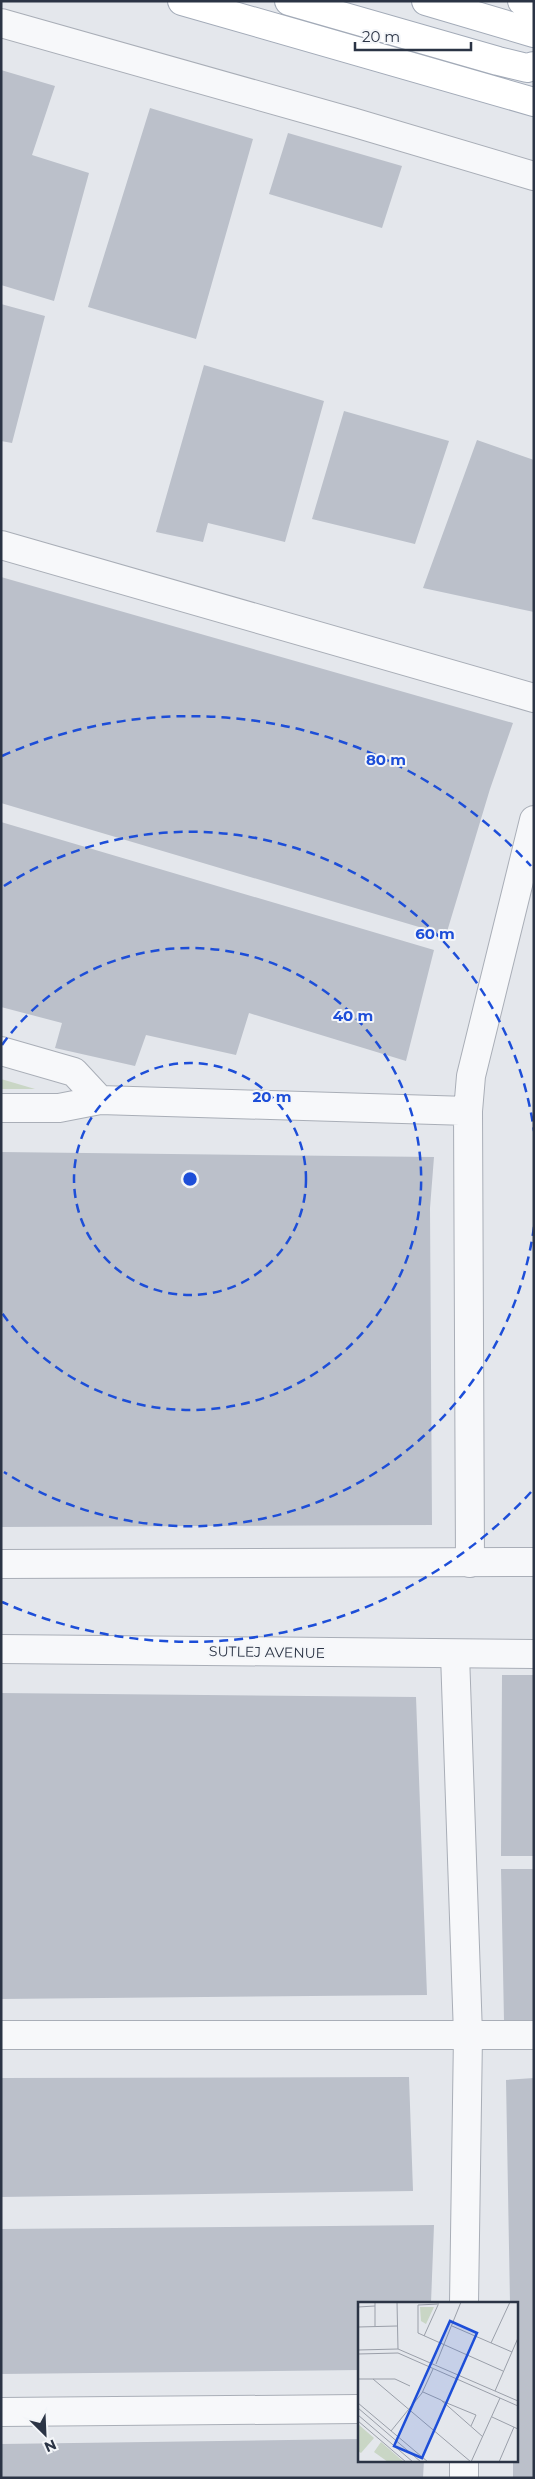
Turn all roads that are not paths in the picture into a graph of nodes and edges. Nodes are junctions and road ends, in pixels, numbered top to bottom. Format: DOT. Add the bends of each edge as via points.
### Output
graph roads {
  1 [pos="182,1"];
  2 [pos="289,1"];
  3 [pos="426,1"];
  4 [pos="522,1"];
  5 [pos="534,4"];
  6 [pos="1,23"];
  7 [pos="534,33"];
  8 [pos="534,66"];
  9 [pos="534,102"];
  10 [pos="534,176"];
  11 [pos="1,545"];
  12 [pos="534,698"];
  13 [pos="534,820"];
  14 [pos="1,1052"];
  15 [pos="100,1100"];
  16 [pos="1,1108"];
  17 [pos="468,1111"];
  18 [pos="534,1562"];
  19 [pos="470,1563"];
  20 [pos="1,1564"];
  21 [pos="1,1649"];
  22 [pos="455,1654"];
  23 [pos="534,1654"];
  24 [pos="1,2035"];
  25 [pos="468,2035"];
  26 [pos="534,2035"];
  27 [pos="464,2302"];
  28 [pos="358,2409"];
  29 [pos="1,2412"];
  30 [pos="464,2462"];
  31 [pos="464,2478"];
  1 -- 9 [label="main road"];
  2 -- 8 [label="main road" via="498,62 527,68"];
  3 -- 7 [label="main road"];
  4 -- 5 [label="main road"];
  6 -- 10 [label="street"];
  11 -- 12 [label="street"];
  13 -- 17 [label="street" via="471,1076"];
  14 -- 15 [label="street" via="74,1072"];
  15 -- 16 [label="street" via="59,1108"];
  15 -- 17 [label="street"];
  17 -- 19 [label="street"];
  18 -- 19 [label="street"];
  19 -- 20 [label="street"];
  21 -- 22 [label="street, SUTLEJ AVENUE"];
  22 -- 23 [label="street, SUTLEJ AVENUE"];
  22 -- 25 [label="street"];
  24 -- 25 [label="street"];
  25 -- 26 [label="street"];
  25 -- 27 [label="street"];
  28 -- 29 [label="street"];
  30 -- 31 [label="street"];
}
